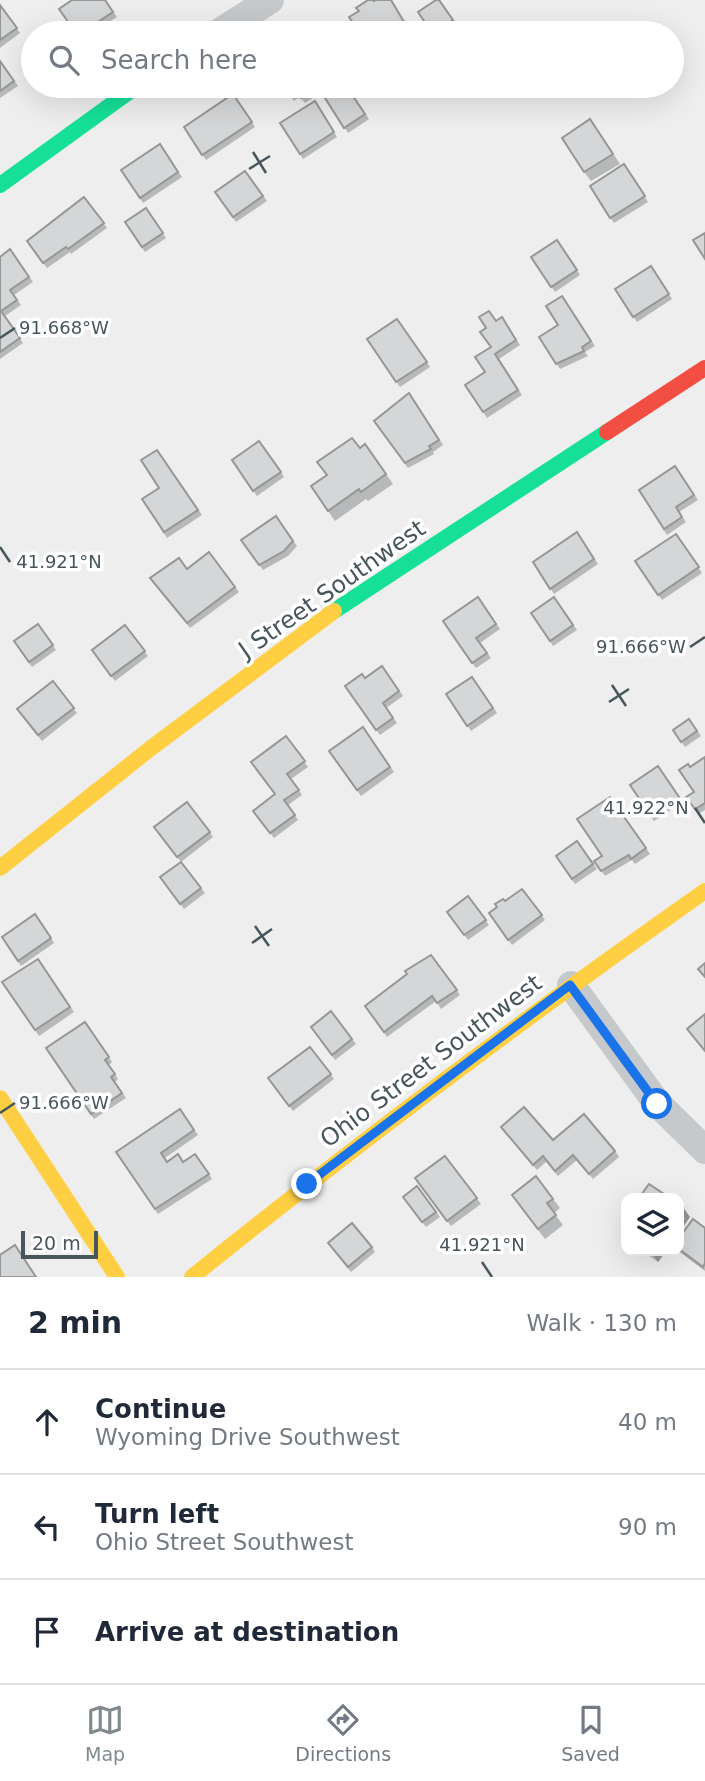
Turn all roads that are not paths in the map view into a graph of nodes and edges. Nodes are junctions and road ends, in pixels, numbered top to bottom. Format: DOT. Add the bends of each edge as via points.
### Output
graph roads {
  1 [pos="270,0"];
  2 [pos="237,21"];
  3 [pos="120,98"];
  4 [pos="0,185"];
  5 [pos="705,368"];
  6 [pos="0,868"];
  7 [pos="705,891"];
  8 [pos="570,985"];
  9 [pos="0,1098"];
  10 [pos="705,1150"];
  11 [pos="117,1277"];
  12 [pos="192,1277"];
  1 -- 2 [label="street"];
  3 -- 4 [label="street"];
  5 -- 6 [label="street, J Street Southwest" via="342,606"];
  7 -- 8 [label="street, Ohio Street Southwest"];
  8 -- 10 [label="street" via="657,1104"];
  8 -- 12 [label="street, Ohio Street Southwest"];
  9 -- 11 [label="street"];
}
